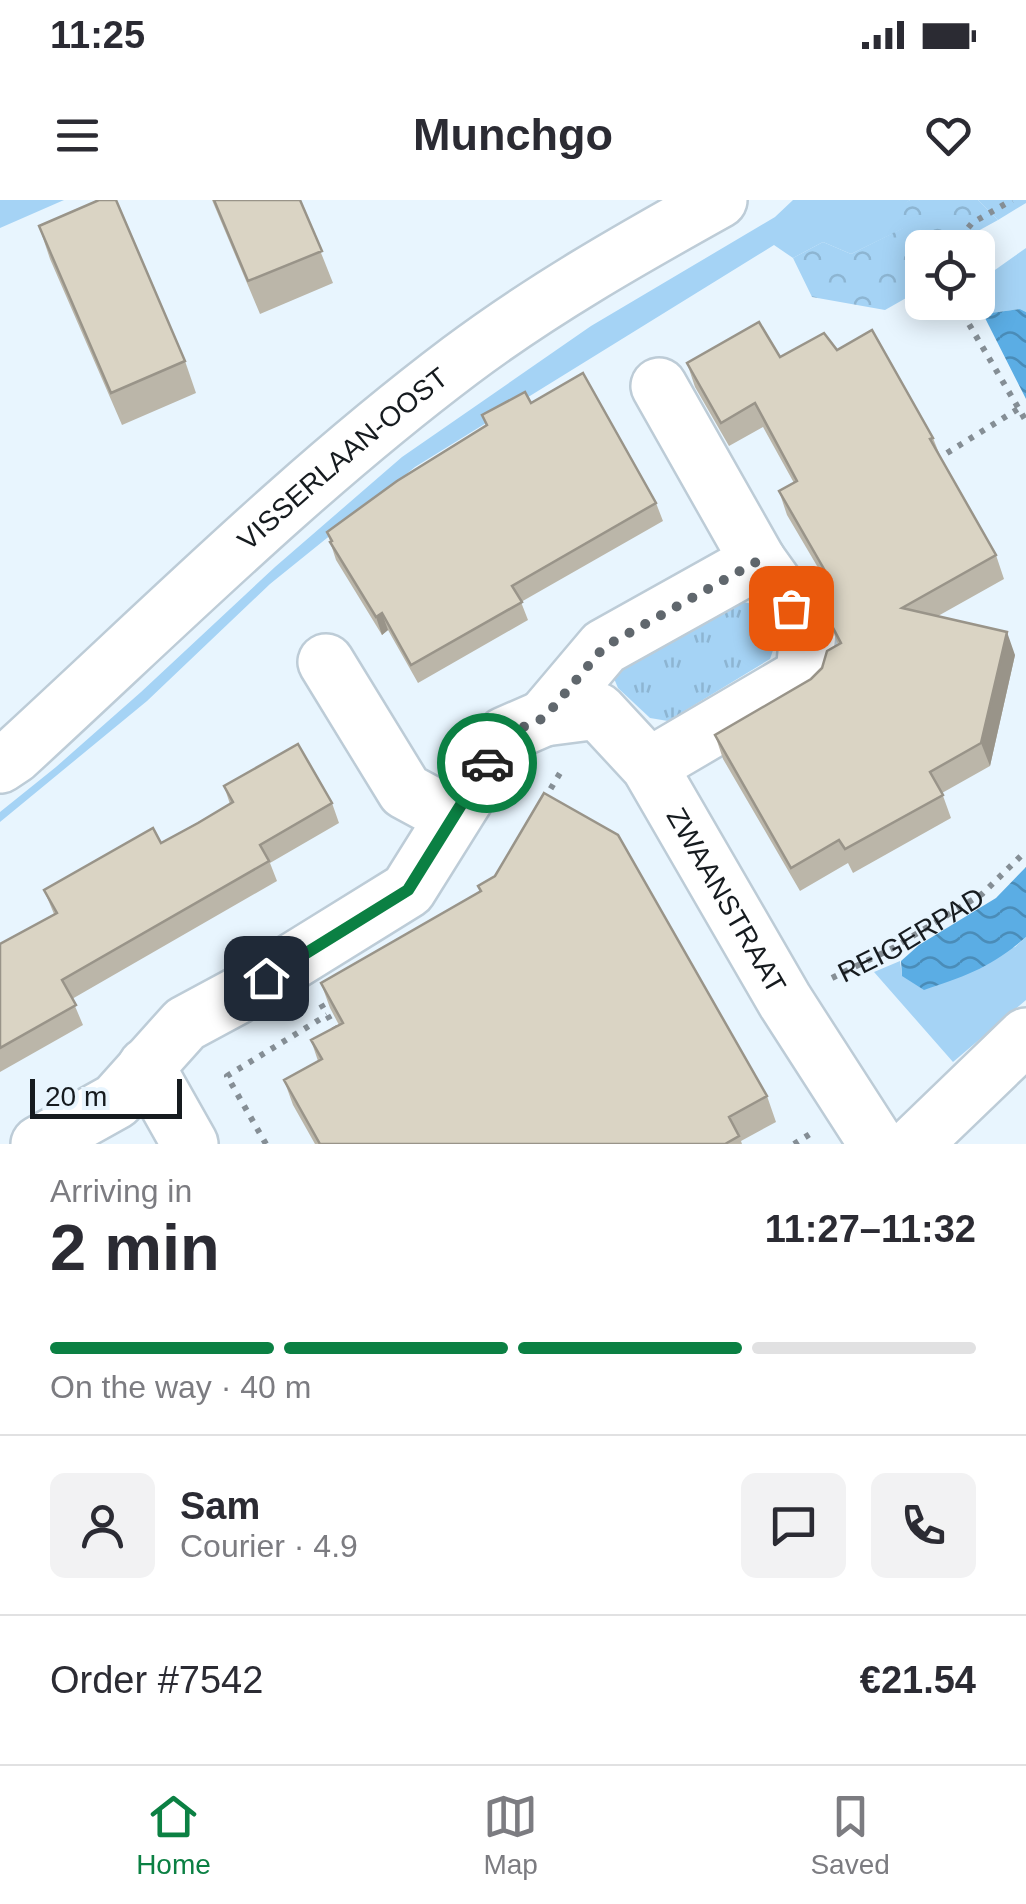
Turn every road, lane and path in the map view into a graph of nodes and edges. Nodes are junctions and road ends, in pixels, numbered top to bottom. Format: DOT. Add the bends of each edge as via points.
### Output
graph roads {
  1 [pos="719,200"];
  2 [pos="1012,200"];
  3 [pos="966,230"];
  4 [pos="967,320"];
  5 [pos="659,386"];
  6 [pos="1018,408"];
  7 [pos="1026,421"];
  8 [pos="947,453"];
  9 [pos="758,561"];
  10 [pos="326,662"];
  11 [pos="544,718"];
  12 [pos="0,766"];
  13 [pos="648,766"];
  14 [pos="454,818"];
  15 [pos="1026,851"];
  16 [pos="294,960"];
  17 [pos="785,1001"];
  18 [pos="327,1015"];
  19 [pos="1026,1036"];
  20 [pos="347,1048"];
  21 [pos="146,1066"];
  22 [pos="39,1144"];
  23 [pos="190,1144"];
  24 [pos="266,1144"];
  25 [pos="876,1144"];
  26 [pos="914,1144"];
  1 -- 12 [label="street, VISSERLAAN-OOST" via="462,360 317,477"];
  2 -- 3 [label="path"];
  4 -- 6 [label="path"];
  5 -- 9 [label="street"];
  6 -- 7 [label="path"];
  6 -- 8 [label="path"];
  9 -- 11 [label="street, ZWAANSTRAAT" via="604,647"];
  9 -- 13 [label="street" via="808,631 804,675"];
  10 -- 14 [label="street" via="406,791"];
  11 -- 13 [label="street, ZWAANSTRAAT" via="598,712"];
  11 -- 14 [label="street, ZWAANSTRAAT" via="505,735"];
  13 -- 17 [label="street, ZWAANSTRAAT"];
  14 -- 16 [label="street, ZWAANSTRAAT" via="408,890"];
  15 -- 17 [label="path, REIGERPAD" via="982,894"];
  16 -- 18 [label="path"];
  16 -- 21 [label="street, ZWAANSTRAAT" via="185,1024"];
  17 -- 25 [label="street, ZWAANSTRAAT"];
  18 -- 20 [label="path"];
  18 -- 24 [label="path" via="227,1076"];
  19 -- 26 [label="street"];
  21 -- 22 [label="street, ZWAANSTRAAT" via="116,1101"];
  21 -- 23 [label="street"];
}
